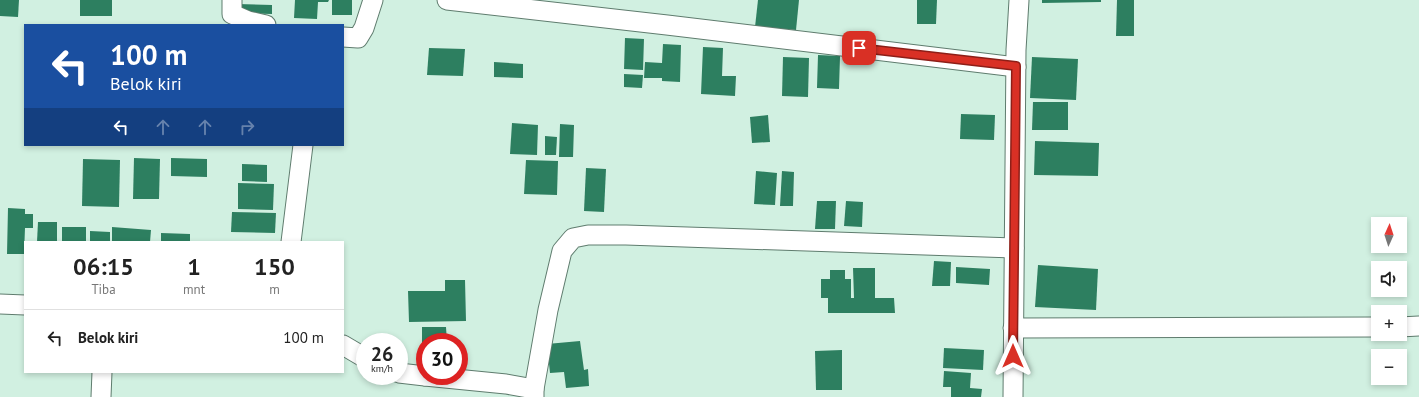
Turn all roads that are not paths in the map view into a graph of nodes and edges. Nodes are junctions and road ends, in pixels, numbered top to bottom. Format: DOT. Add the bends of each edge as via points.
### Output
graph roads {
  1 [pos="232,0"];
  2 [pos="373,0"];
  3 [pos="447,0"];
  4 [pos="1019,0"];
  5 [pos="262,24"];
  6 [pos="344,37"];
  7 [pos="1016,66"];
  8 [pos="303,146"];
  9 [pos="291,241"];
  10 [pos="1014,248"];
  11 [pos="0,304"];
  12 [pos="24,305"];
  13 [pos="1419,326"];
  14 [pos="1371,327"];
  15 [pos="1407,327"];
  16 [pos="1013,328"];
  17 [pos="344,346"];
  18 [pos="356,353"];
  19 [pos="102,373"];
  20 [pos="468,380"];
  21 [pos="534,393"];
  22 [pos="101,397"];
  23 [pos="1013,397"];
  1 -- 5 [label="street" via="232,14"];
  2 -- 6 [label="street" via="358,38"];
  3 -- 7 [label="street"];
  4 -- 7 [label="street"];
  7 -- 10 [label="street"];
  8 -- 9 [label="street"];
  10 -- 16 [label="street"];
  10 -- 21 [label="street" via="626,235 588,235 573,238 562,250 548,310"];
  11 -- 12 [label="street"];
  13 -- 15 [label="street"];
  14 -- 16 [label="street"];
  16 -- 23 [label="street"];
  17 -- 18 [label="street"];
  19 -- 22 [label="street"];
  20 -- 21 [label="street" via="506,384"];
}
